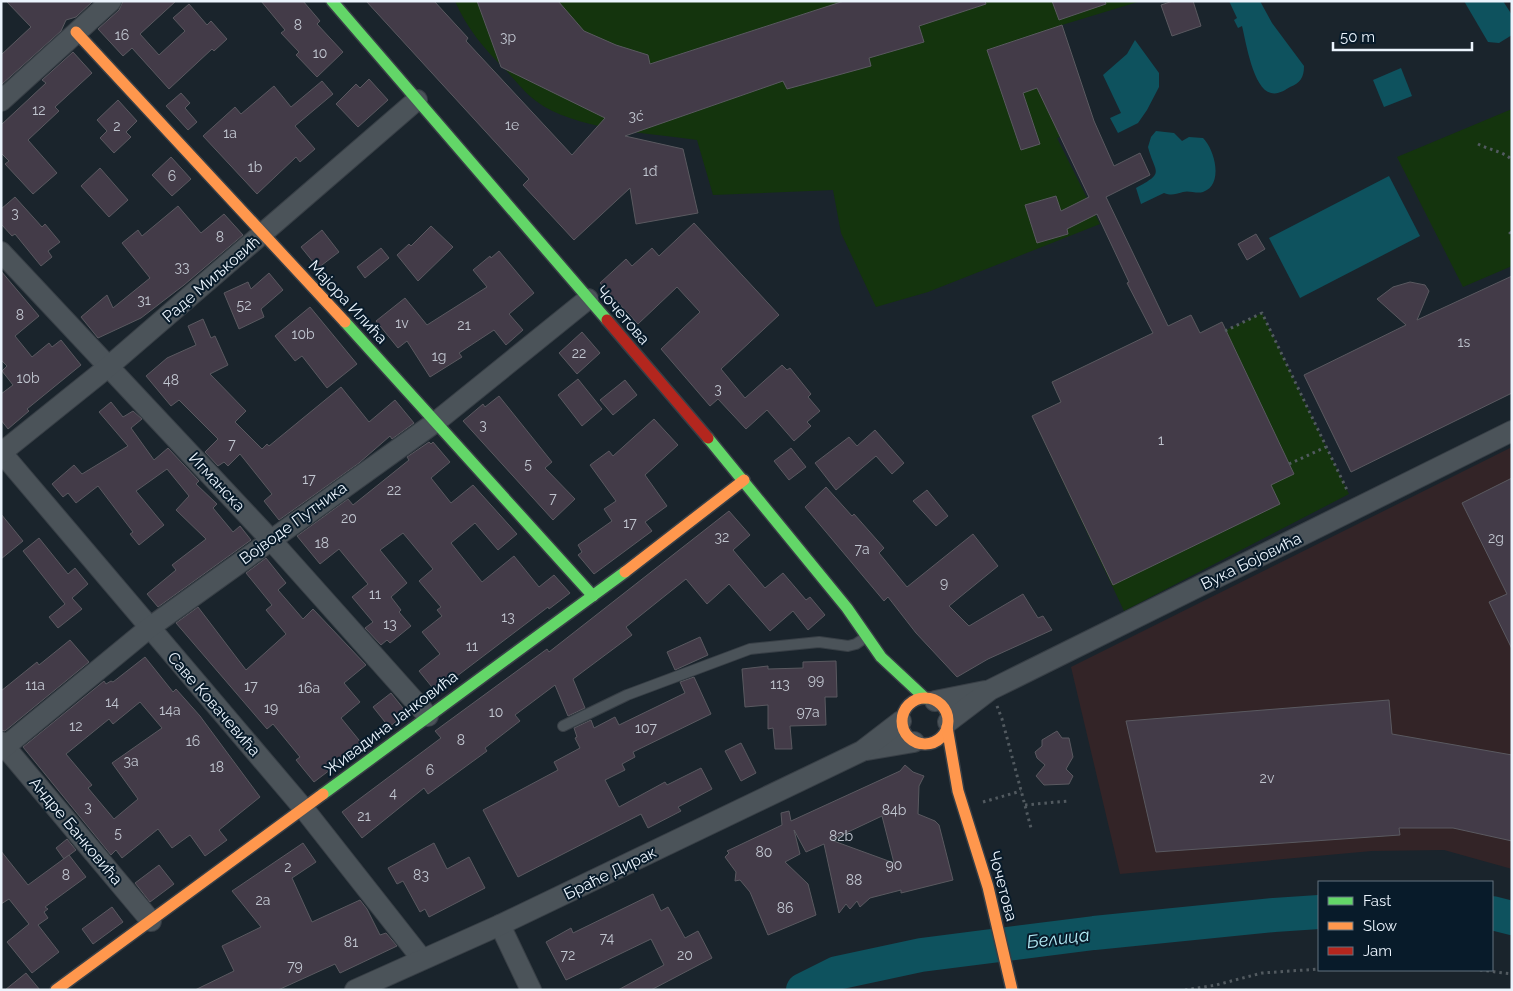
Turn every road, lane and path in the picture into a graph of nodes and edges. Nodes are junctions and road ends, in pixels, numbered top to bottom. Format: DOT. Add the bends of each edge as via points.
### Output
graph roads {
  1 [pos="111,1"];
  2 [pos="332,1"];
  3 [pos="76,32"];
  4 [pos="416,100"];
  5 [pos="1,101"];
  6 [pos="1478,144"];
  7 [pos="1512,160"];
  8 [pos="264,234"];
  9 [pos="1,252"];
  10 [pos="588,299"];
  11 [pos="1226,330"];
  12 [pos="108,367"];
  13 [pos="437,421"];
  14 [pos="1512,431"];
  15 [pos="1326,447"];
  16 [pos="1,452"];
  17 [pos="1289,464"];
  18 [pos="744,480"];
  19 [pos="1356,508"];
  20 [pos="270,539"];
  21 [pos="593,596"];
  22 [pos="148,628"];
  23 [pos="867,637"];
  24 [pos="881,657"];
  25 [pos="891,685"];
  26 [pos="990,690"];
  27 [pos="930,699"];
  28 [pos="897,700"];
  29 [pos="428,716"];
  30 [pos="902,718"];
  31 [pos="947,725"];
  32 [pos="564,726"];
  33 [pos="917,743"];
  34 [pos="3,746"];
  35 [pos="862,751"];
  36 [pos="929,757"];
  37 [pos="942,773"];
  38 [pos="958,791"];
  39 [pos="1021,791"];
  40 [pos="1068,801"];
  41 [pos="1025,805"];
  42 [pos="963,808"];
  43 [pos="304,809"];
  44 [pos="1031,828"];
  45 [pos="151,921"];
  46 [pos="500,926"];
  47 [pos="422,959"];
  48 [pos="1318,969"];
  49 [pos="1488,971"];
  50 [pos="1512,974"];
  51 [pos="56,990"];
  52 [pos="355,990"];
  53 [pos="532,990"];
  54 [pos="1012,990"];
  55 [pos="1185,990"];
  1 -- 3 [label="street"];
  2 -- 4 [label="street, Чочетова"];
  3 -- 5 [label="street"];
  3 -- 8 [label="street, Мајора Илића"];
  4 -- 8 [label="street, Раде Миљковић"];
  4 -- 10 [label="street, Чочетова"];
  6 -- 7 [label="path" via="1506,154"];
  8 -- 12 [label="street, Раде Миљковић"];
  8 -- 13 [label="street, Мајора Илића"];
  9 -- 12 [label="street, Игманска"];
  10 -- 13 [label="street, Војводе Путника"];
  10 -- 18 [label="street, Чочетова"];
  11 -- 15 [label="path" via="1262,313"];
  12 -- 16 [label="street, Раде Миљковић"];
  12 -- 20 [label="street, Игманска"];
  13 -- 20 [label="street, Војводе Путника"];
  13 -- 21 [label="street, Мајора Илића"];
  14 -- 19 [label="street, Вука Бојовића"];
  15 -- 17 [label="path"];
  15 -- 19 [label="path"];
  16 -- 22 [label="street, Саве Ковачевића"];
  18 -- 21 [label="street, Живадина Јанковића"];
  18 -- 23 [label="street, Чочетова"];
  19 -- 26 [label="street, Вука Бојовића"];
  20 -- 22 [label="street, Војводе Путника"];
  20 -- 29 [label="street, Игманска"];
  21 -- 29 [label="street, Живадина Јанковића"];
  22 -- 34 [label="street, Војводе Путника"];
  22 -- 43 [label="street, Саве Ковачевића"];
  23 -- 24 [label="street, Чочетова"];
  23 -- 32 [label="lane" via="848,646 818,642 750,649 627,695"];
  24 -- 25 [label="street, Чочетова"];
  24 -- 27 [label="street, Чочетова"];
  26 -- 27 [label="street, Вука Бојовића"];
  26 -- 31 [label="street, Вука Бојовића"];
  26 -- 39 [label="path" via="1002,719"];
  27 -- 30 [label="street" via="911,702"];
  27 -- 31 [label="street, Чочетова" via="943,707"];
  28 -- 30 [label="street"];
  29 -- 43 [label="street, Живадина Јанковића"];
  30 -- 33 [label="street" via="904,731"];
  30 -- 35 [label="street, Браће Дирак"];
  31 -- 33 [label="street" via="936,741"];
  31 -- 38 [label="street, Чочетова"];
  33 -- 35 [label="street, Браће Дирак"];
  33 -- 36 [label="street"];
  34 -- 45 [label="street, Андре Банковића"];
  35 -- 46 [label="street, Браће Дирак"];
  37 -- 38 [label="street, Чочетова"];
  38 -- 42 [label="street, Чочетова"];
  39 -- 41 [label="path"];
  39 -- 42 [label="path"];
  40 -- 41 [label="path"];
  41 -- 44 [label="path"];
  42 -- 54 [label="street, Чочетова" via="993,909"];
  43 -- 45 [label="street, Живадина Јанковића"];
  43 -- 47 [label="street, Саве Ковачевића"];
  45 -- 51 [label="street, Живадина Јанковића"];
  46 -- 47 [label="street, Браће Дирак"];
  46 -- 53 [label="street"];
  47 -- 52 [label="street, Браће Дирак"];
  48 -- 55 [label="path" via="1262,973"];
  49 -- 50 [label="path"];
}
